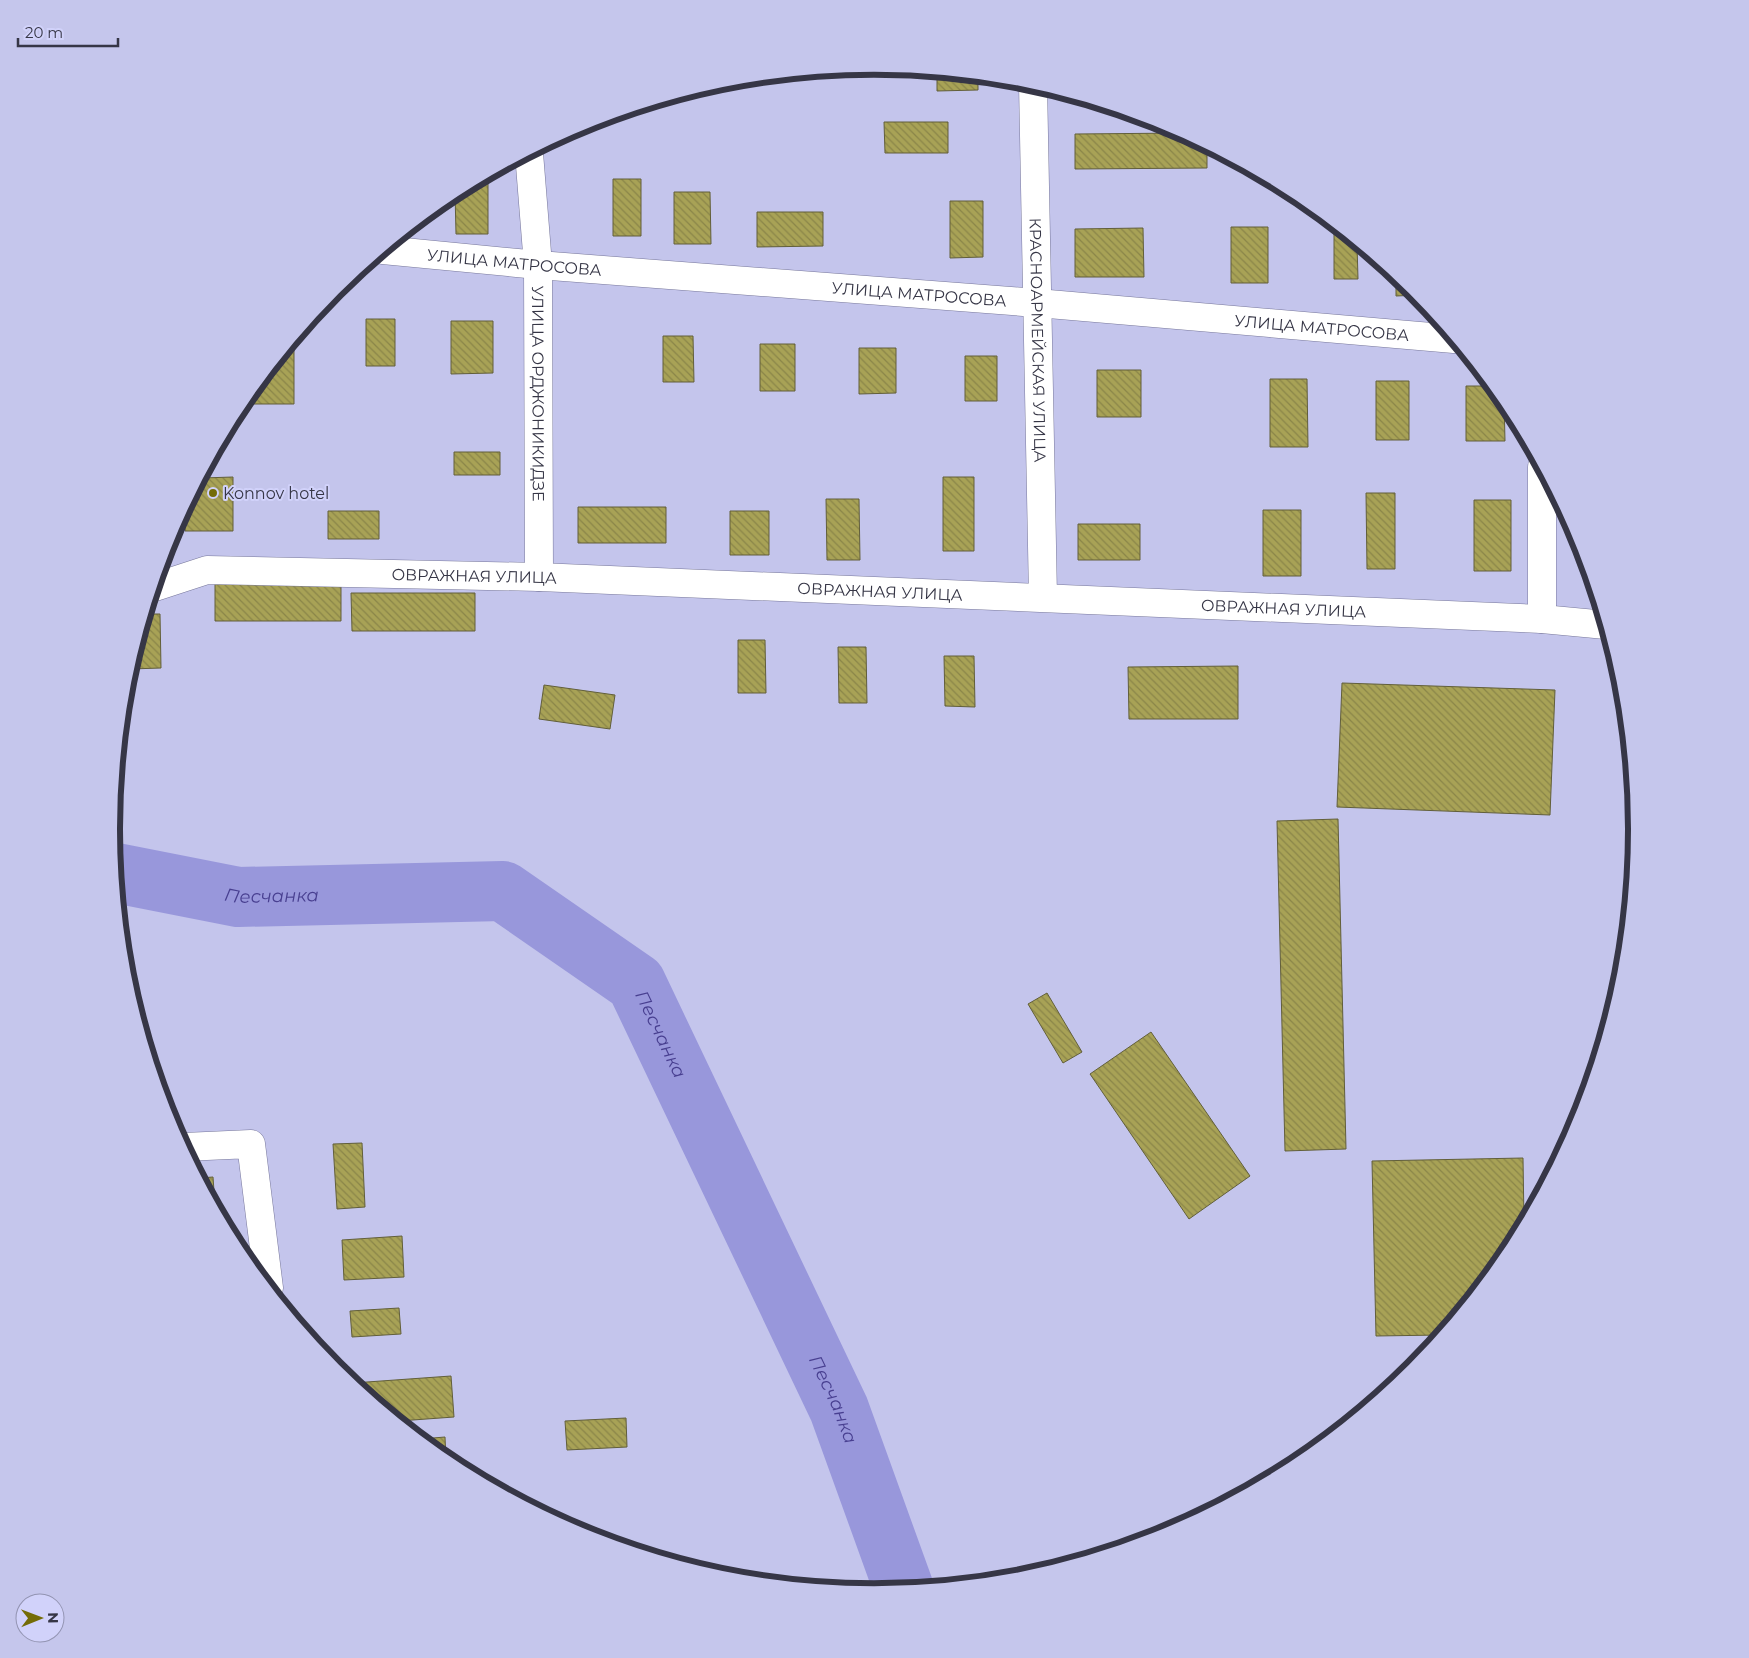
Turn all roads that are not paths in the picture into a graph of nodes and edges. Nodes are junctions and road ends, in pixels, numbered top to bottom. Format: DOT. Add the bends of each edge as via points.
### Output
graph roads {
  1 [pos="1033,92"];
  2 [pos="530,159"];
  3 [pos="391,251"];
  4 [pos="538,265"];
  5 [pos="1037,302"];
  6 [pos="1446,338"];
  7 [pos="1542,480"];
  8 [pos="539,577"];
  9 [pos="162,584"];
  10 [pos="1043,597"];
  11 [pos="1542,620"];
  12 [pos="1600,625"];
  13 [pos="191,1147"];
  14 [pos="267,1276"];
  1 -- 5 [label="street, КРАСНОАРМЕЙСКАЯ УЛИЦА"];
  2 -- 4 [label="street, УЛИЦА ОРДЖОНИКИДЗЕ"];
  3 -- 4 [label="street, УЛИЦА МАТРОСОВА"];
  4 -- 5 [label="street, УЛИЦА МАТРОСОВА"];
  4 -- 8 [label="street, УЛИЦА ОРДЖОНИКИДЗЕ"];
  5 -- 6 [label="street, УЛИЦА МАТРОСОВА"];
  5 -- 10 [label="street, КРАСНОАРМЕЙСКАЯ УЛИЦА"];
  7 -- 11 [label="street"];
  8 -- 9 [label="street, ОВРАЖНАЯ УЛИЦА" via="207,570"];
  8 -- 10 [label="street, ОВРАЖНАЯ УЛИЦА"];
  10 -- 11 [label="street, ОВРАЖНАЯ УЛИЦА"];
  11 -- 12 [label="street, ОВРАЖНАЯ УЛИЦА"];
  13 -- 14 [label="street" via="251,1144"];
}
